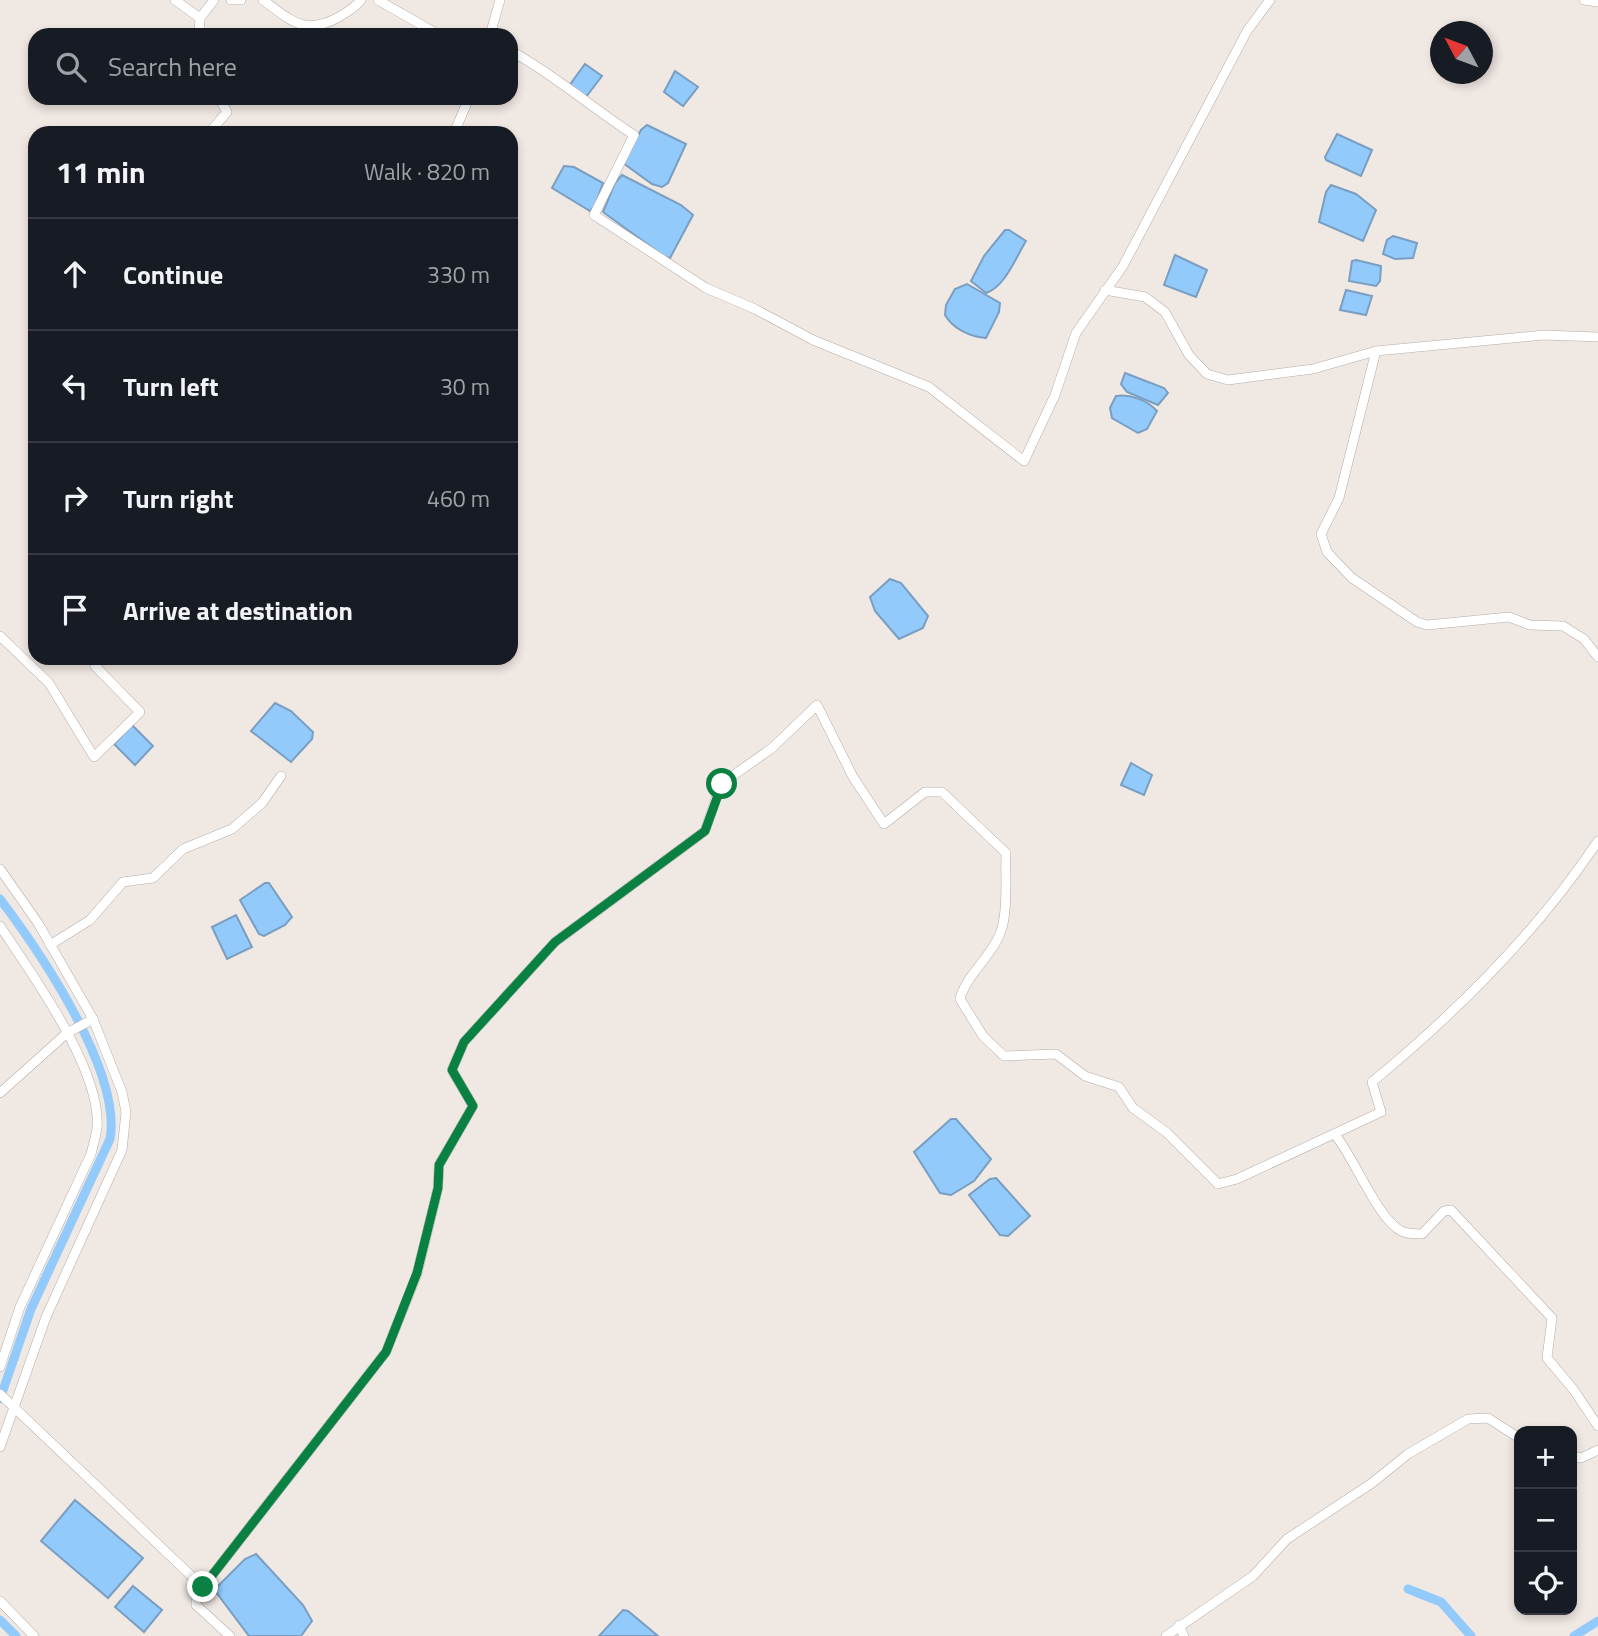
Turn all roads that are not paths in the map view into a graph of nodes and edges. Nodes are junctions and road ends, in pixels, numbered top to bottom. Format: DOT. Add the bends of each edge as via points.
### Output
graph roads {
  1 [pos="175,0"];
  2 [pos="214,0"];
  3 [pos="231,0"];
  4 [pos="241,0"];
  5 [pos="263,0"];
  6 [pos="361,0"];
  7 [pos="378,0"];
  8 [pos="500,0"];
  9 [pos="1270,0"];
  10 [pos="1584,0"];
  11 [pos="1598,2"];
  12 [pos="200,18"];
  13 [pos="199,28"];
  14 [pos="427,28"];
  15 [pos="492,28"];
  16 [pos="518,55"];
  17 [pos="223,105"];
  18 [pos="466,105"];
  19 [pos="215,126"];
  20 [pos="457,126"];
  21 [pos="1105,290"];
  22 [pos="1598,337"];
  23 [pos="1376,351"];
  24 [pos="0,636"];
  25 [pos="1598,657"];
  26 [pos="28,663"];
  27 [pos="30,665"];
  28 [pos="96,665"];
  29 [pos="281,776"];
  30 [pos="1598,841"];
  31 [pos="0,869"];
  32 [pos="0,926"];
  33 [pos="50,945"];
  34 [pos="93,1019"];
  35 [pos="67,1033"];
  36 [pos="0,1093"];
  37 [pos="1336,1136"];
  38 [pos="0,1367"];
  39 [pos="0,1394"];
  40 [pos="14,1408"];
  41 [pos="1598,1426"];
  42 [pos="1514,1434"];
  43 [pos="0,1447"];
  44 [pos="1598,1450"];
  45 [pos="1577,1457"];
  46 [pos="203,1587"];
  47 [pos="0,1601"];
  48 [pos="1179,1625"];
  49 [pos="34,1636"];
  50 [pos="230,1636"];
  51 [pos="1166,1636"];
  52 [pos="1184,1636"];
  1 -- 12 [label="street"];
  2 -- 12 [label="street"];
  3 -- 4 [label="street"];
  5 -- 6 [label="street" via="299,25 312,27 354,9"];
  7 -- 14 [label="street"];
  8 -- 15 [label="street"];
  9 -- 21 [label="street" via="1247,32 1123,267"];
  10 -- 11 [label="street"];
  12 -- 13 [label="street"];
  16 -- 21 [label="street" via="634,135 594,215 706,288 813,340 929,387 1024,461 1055,395 1076,333"];
  17 -- 19 [label="street" via="227,112"];
  18 -- 20 [label="street"];
  21 -- 23 [label="street" via="1145,297 1165,312 1189,355 1207,374 1228,380 1313,369"];
  22 -- 23 [label="street" via="1544,335"];
  23 -- 25 [label="street" via="1339,498 1321,534 1327,552 1352,578 1417,622 1427,625 1508,617 1530,625 1563,626 1584,639"];
  24 -- 26 [label="street"];
  27 -- 28 [label="street" via="49,684 94,757 140,712"];
  29 -- 33 [label="street" via="239,825 183,849 153,878 123,881 90,920"];
  30 -- 37 [label="street" via="1540,920 1458,1009 1372,1082 1381,1112"];
  31 -- 33 [label="street"];
  32 -- 35 [label="street"];
  33 -- 34 [label="street"];
  34 -- 35 [label="street"];
  34 -- 40 [label="street" via="122,1092 126,1112 122,1150 46,1317"];
  35 -- 36 [label="street"];
  35 -- 38 [label="street" via="93,1098 97,1127 90,1154 31,1282"];
  37 -- 41 [label="street" via="1392,1225 1402,1232 1422,1234 1444,1211 1451,1210 1552,1318 1547,1357"];
  37 -- 46 [label="street" via="1219,1184 1166,1132 1133,1108 1119,1087 1085,1076 1056,1054 1004,1056 984,1036 960,999 964,984 1003,926 1006,853 942,792 925,792 884,824 853,777 817,705 772,748 722,784 705,831 555,942 464,1042 452,1070 473,1106 439,1165 438,1188 417,1273 386,1352"];
  39 -- 40 [label="street"];
  40 -- 43 [label="street"];
  40 -- 46 [label="street"];
  42 -- 48 [label="street" via="1488,1418 1468,1419 1408,1454 1287,1539 1253,1576"];
  44 -- 45 [label="street"];
  46 -- 50 [label="street" via="196,1605"];
  47 -- 49 [label="street"];
  48 -- 51 [label="street"];
  48 -- 52 [label="street"];
}
